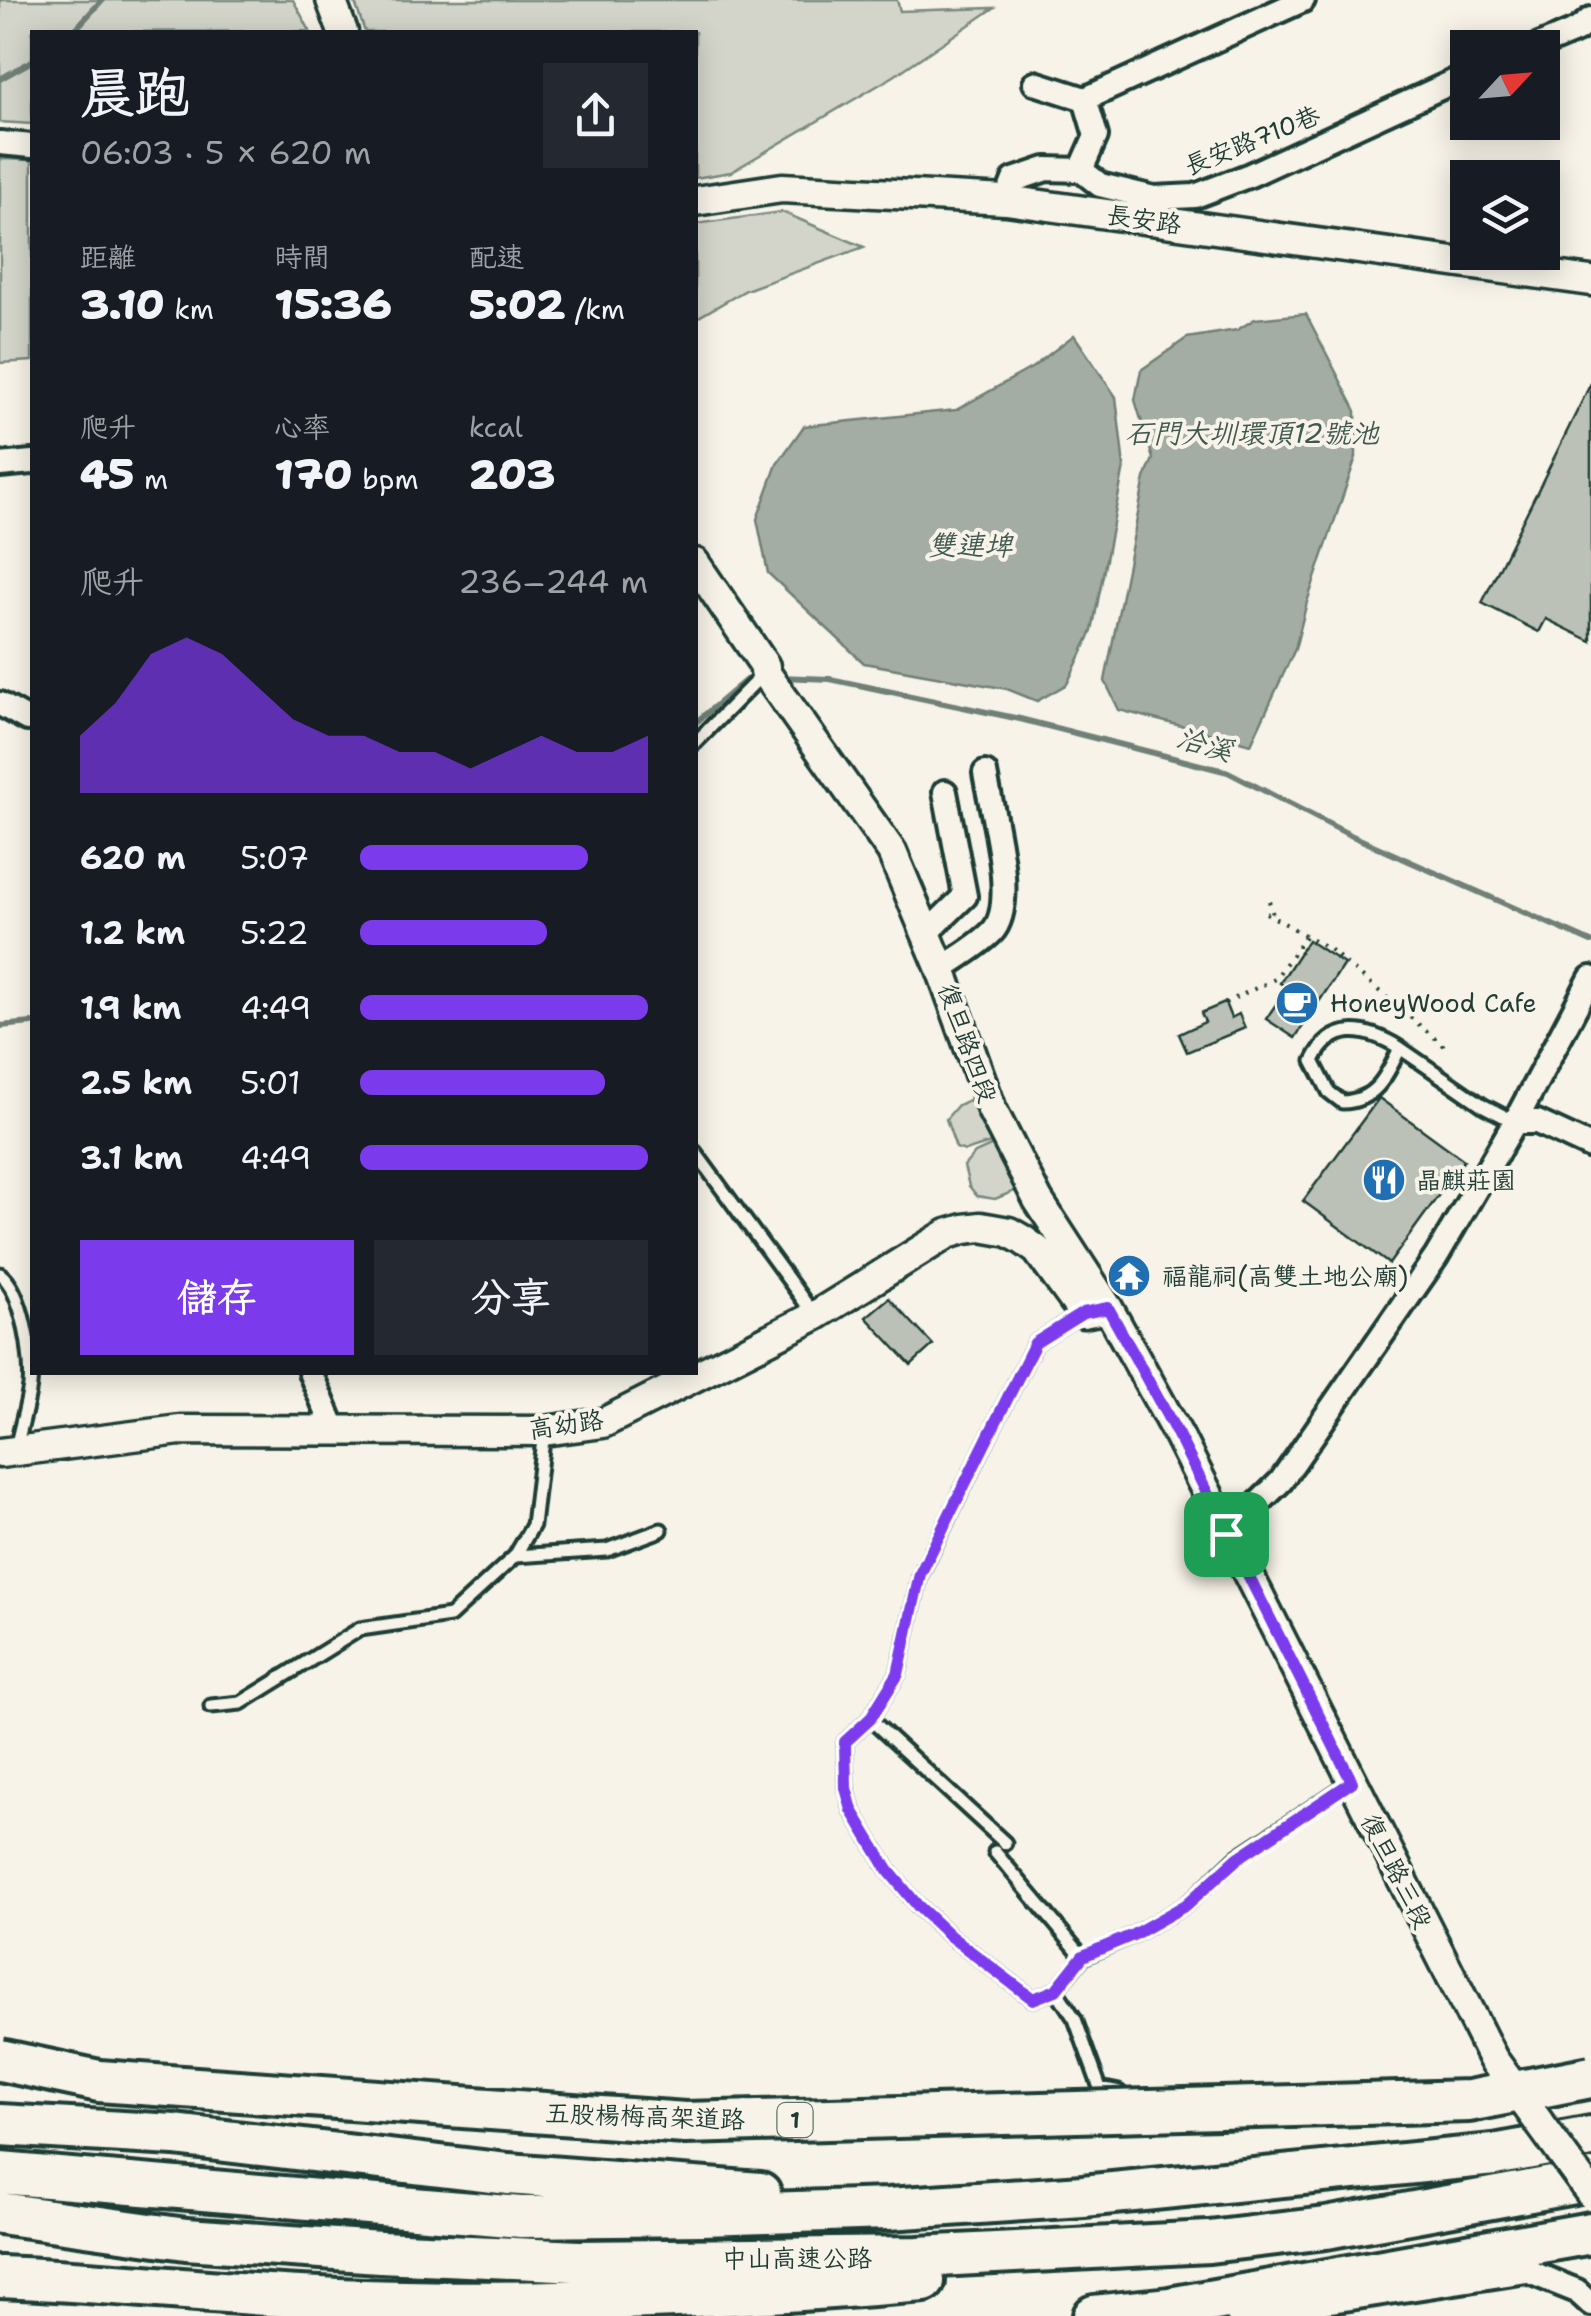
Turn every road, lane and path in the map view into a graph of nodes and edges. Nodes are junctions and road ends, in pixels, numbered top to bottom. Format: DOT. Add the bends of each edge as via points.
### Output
graph roads {
  1 [pos="331,0"];
  2 [pos="1303,0"];
  3 [pos="1591,19"];
  4 [pos="342,30"];
  5 [pos="1560,37"];
  6 [pos="1035,83"];
  7 [pos="1450,83"];
  8 [pos="1085,99"];
  9 [pos="0,143"];
  10 [pos="30,146"];
  11 [pos="1081,170"];
  12 [pos="1006,200"];
  13 [pos="698,201"];
  14 [pos="1591,281"];
  15 [pos="30,462"];
  16 [pos="0,465"];
  17 [pos="698,568"];
  18 [pos="765,669"];
  19 [pos="0,704"];
  20 [pos="27,720"];
  21 [pos="698,740"];
  22 [pos="985,772"];
  23 [pos="945,792"];
  24 [pos="1269,901"];
  25 [pos="1266,913"];
  26 [pos="1274,917"];
  27 [pos="926,934"];
  28 [pos="1306,935"];
  29 [pos="942,970"];
  30 [pos="1591,978"];
  31 [pos="1225,1003"];
  32 [pos="1400,1048"];
  33 [pos="1449,1050"];
  34 [pos="1515,1122"];
  35 [pos="1591,1147"];
  36 [pos="698,1156"];
  37 [pos="0,1274"];
  38 [pos="1095,1310"];
  39 [pos="815,1316"];
  40 [pos="311,1375"];
  41 [pos="335,1430"];
  42 [pos="544,1431"];
  43 [pos="8,1451"];
  44 [pos="660,1530"];
  45 [pos="1226,1534"];
  46 [pos="515,1556"];
  47 [pos="211,1706"];
  48 [pos="870,1719"];
  49 [pos="1352,1782"];
  50 [pos="1083,1956"];
  51 [pos="1056,1990"];
  52 [pos="0,2060"];
  53 [pos="1591,2077"];
  54 [pos="1132,2092"];
  55 [pos="0,2101"];
  56 [pos="0,2124"];
  57 [pos="114,2131"];
  58 [pos="1591,2137"];
  59 [pos="0,2173"];
  60 [pos="1591,2180"];
  61 [pos="1591,2194"];
  62 [pos="888,2209"];
  63 [pos="0,2213"];
  64 [pos="1591,2233"];
  65 [pos="1209,2242"];
  66 [pos="0,2257"];
  67 [pos="0,2277"];
  68 [pos="110,2281"];
  69 [pos="1591,2304"];
  70 [pos="1094,2316"];
  71 [pos="1234,2316"];
  1 -- 4 [label="street"];
  2 -- 8 [label="street"];
  3 -- 5 [label="street"];
  6 -- 8 [label="street"];
  7 -- 11 [label="street, 長安路710巷" via="1195,196 1154,198 1100,186"];
  8 -- 11 [label="street" via="1096,136"];
  9 -- 10 [label="street"];
  11 -- 12 [label="street" via="1046,168 1014,180"];
  12 -- 13 [label="street, 長安路" via="782,188"];
  12 -- 14 [label="street, 長安路"];
  15 -- 16 [label="street"];
  17 -- 18 [label="street, 復旦路四段"];
  18 -- 21 [label="lane"];
  18 -- 27 [label="street, 復旦路四段" via="892,852"];
  19 -- 20 [label="street"];
  22 -- 29 [label="street" via="1004,910 994,931"];
  23 -- 27 [label="street" via="965,896"];
  24 -- 26 [label="path"];
  25 -- 26 [label="path"];
  26 -- 28 [label="path"];
  27 -- 29 [label="street, 復旦路四段"];
  28 -- 31 [label="path" via="1274,979"];
  28 -- 33 [label="path"];
  29 -- 38 [label="street, 復旦路四段" via="992,1110"];
  30 -- 34 [label="street"];
  32 -- 32 [label="lane" via="1384,1082 1360,1102 1342,1102 1328,1092 1313,1061 1336,1032 1358,1029"];
  32 -- 34 [label="lane"];
  34 -- 35 [label="street" via="1537,1122"];
  34 -- 45 [label="street" via="1378,1346 1281,1481"];
  36 -- 39 [label="lane"];
  37 -- 43 [label="lane" via="14,1289 25,1324 30,1384"];
  38 -- 39 [label="street, 高幼路" via="1037,1250 1008,1232 981,1226 947,1234"];
  38 -- 45 [label="street, 復旦路四段" via="1178,1435"];
  38 -- 48 [label="lane" via="1035,1343 920,1574 898,1674"];
  39 -- 42 [label="street, 高幼路" via="604,1423"];
  40 -- 41 [label="street"];
  41 -- 42 [label="street, 高幼路"];
  41 -- 43 [label="street, 高幼路" via="180,1430"];
  42 -- 46 [label="lane" via="533,1524"];
  44 -- 46 [label="lane" via="607,1550"];
  45 -- 49 [label="street, 復旦路三段"];
  46 -- 47 [label="lane" via="450,1616 360,1629 242,1703"];
  48 -- 50 [label="lane" via="1000,1847"];
  48 -- 51 [label="lane" via="845,1742 846,1788 888,1870 950,1936 1033,1999"];
  49 -- 50 [label="lane" via="1238,1858 1186,1905"];
  49 -- 61 [label="street, 復旦路三段, bridge" via="1493,2059"];
  50 -- 51 [label="lane"];
  51 -- 54 [label="lane" via="1076,2020 1100,2088"];
  52 -- 53 [label="highway, 五股楊梅高架道路 / 1, bridge" via="99,2081 684,2123 1469,2101"];
  55 -- 57 [label="highway"];
  56 -- 57 [label="highway"];
  57 -- 62 [label="highway"];
  58 -- 62 [label="highway, 中山高速公路" via="1494,2154"];
  59 -- 62 [label="highway, 中山高速公路" via="521,2217"];
  60 -- 65 [label="highway, 中山高速公路"];
  63 -- 65 [label="highway, 中山高速公路" via="186,2239 579,2261 918,2257"];
  64 -- 70 [label="highway"];
  65 -- 68 [label="highway" via="1096,2270 600,2300 362,2300"];
  66 -- 68 [label="highway"];
  67 -- 68 [label="highway"];
  69 -- 71 [label="street" via="1527,2271"];
}
